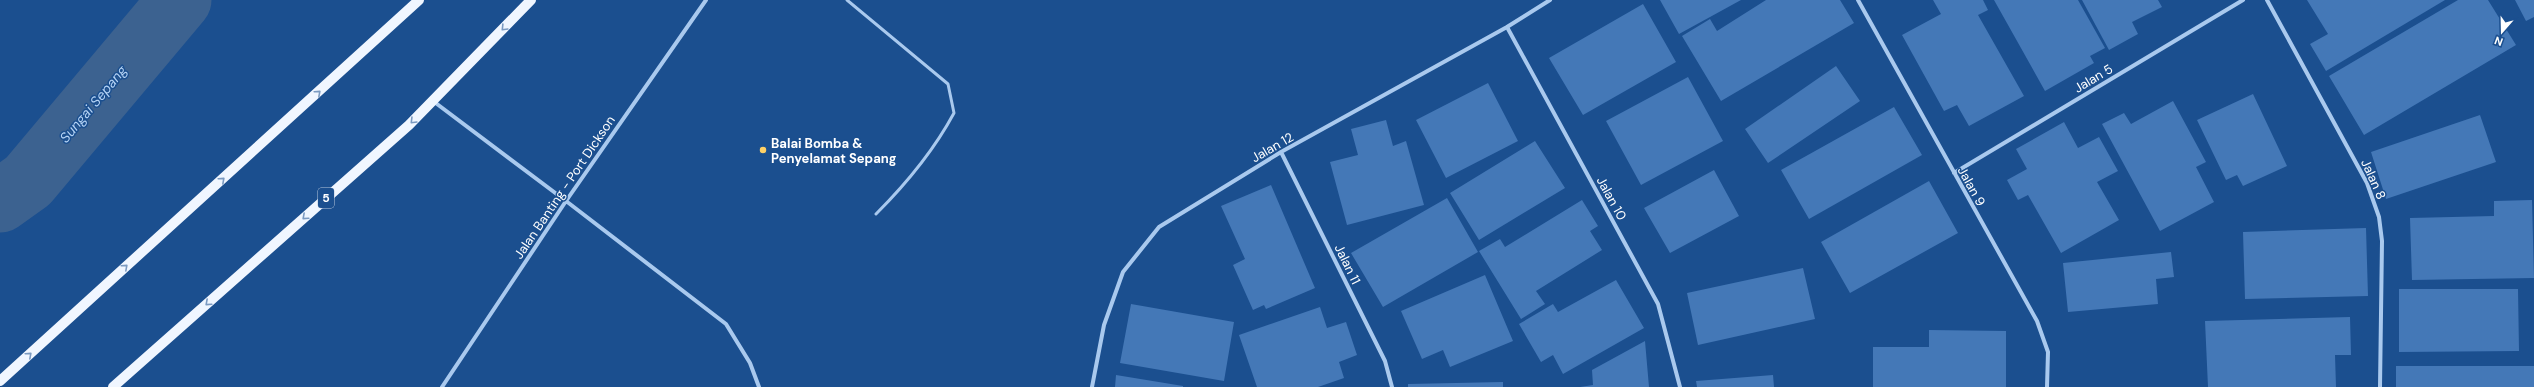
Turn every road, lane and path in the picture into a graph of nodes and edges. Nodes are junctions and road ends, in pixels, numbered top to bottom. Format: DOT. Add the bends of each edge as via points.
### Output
graph roads {
  1 [pos="419,0"];
  2 [pos="531,0"];
  3 [pos="706,0"];
  4 [pos="847,0"];
  5 [pos="1550,0"];
  6 [pos="1858,0"];
  7 [pos="2243,0"];
  8 [pos="2267,0"];
  9 [pos="1507,27"];
  10 [pos="433,101"];
  11 [pos="1281,152"];
  12 [pos="1954,173"];
  13 [pos="566,201"];
  14 [pos="876,214"];
  15 [pos="0,381"];
  16 [pos="113,387"];
  17 [pos="442,387"];
  18 [pos="760,387"];
  19 [pos="1092,387"];
  20 [pos="1392,387"];
  21 [pos="1680,387"];
  22 [pos="2048,387"];
  23 [pos="2380,387"];
  15 -- 1 [label="main road, one-way"];
  2 -- 10 [label="main road, 5, one-way"];
  3 -- 13 [label="street, Jalan Banting - Port Dickson"];
  4 -- 14 [label="lane" via="948,84 954,113 940,140 910,179"];
  5 -- 9 [label="street, Jalan 12"];
  6 -- 12 [label="street, Jalan 9"];
  7 -- 12 [label="street, Jalan 5"];
  8 -- 23 [label="street, Jalan 8" via="2367,183 2379,217 2382,241"];
  9 -- 11 [label="street, Jalan 12"];
  9 -- 21 [label="street, Jalan 10" via="1658,304"];
  10 -- 13 [label="street"];
  10 -- 16 [label="main road, 5, one-way"];
  11 -- 19 [label="street, Jalan 12" via="1159,227 1123,272 1104,325"];
  11 -- 20 [label="street, Jalan 11" via="1385,361"];
  12 -- 22 [label="street, Jalan 9" via="2037,322 2048,352"];
  13 -- 17 [label="street, Jalan Banting - Port Dickson"];
  13 -- 18 [label="street" via="726,324 750,363"];
}
